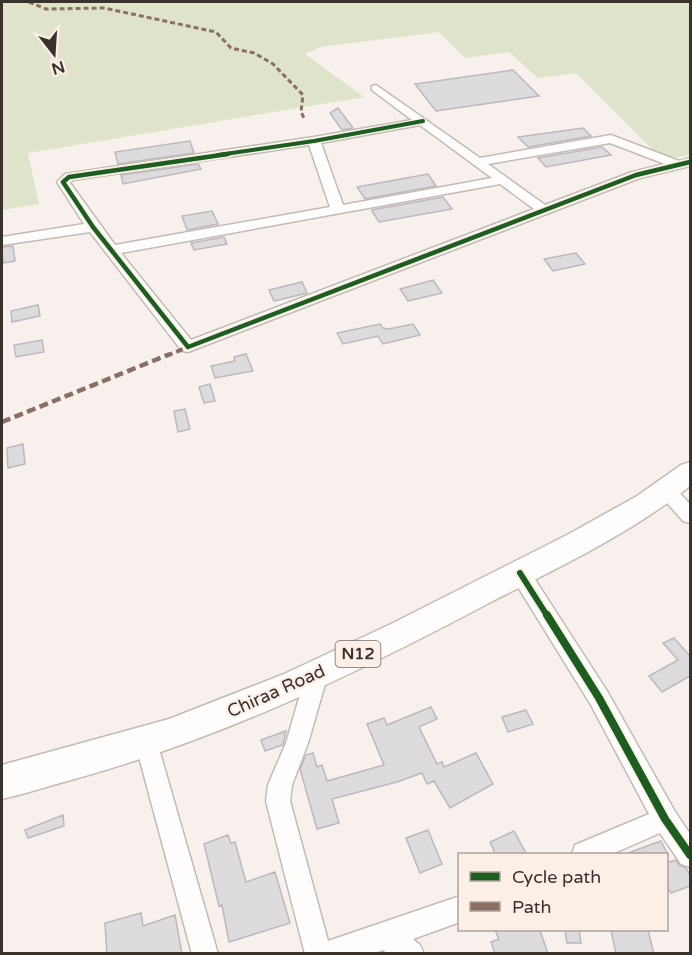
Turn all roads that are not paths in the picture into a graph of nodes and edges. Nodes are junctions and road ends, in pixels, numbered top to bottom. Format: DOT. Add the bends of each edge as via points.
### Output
graph roads {
  1 [pos="376,88"];
  2 [pos="423,121"];
  3 [pos="314,141"];
  4 [pos="479,162"];
  5 [pos="683,163"];
  6 [pos="503,180"];
  7 [pos="338,210"];
  8 [pos="545,211"];
  9 [pos="93,226"];
  10 [pos="2,241"];
  11 [pos="112,250"];
  12 [pos="679,482"];
  13 [pos="690,516"];
  14 [pos="520,573"];
  15 [pos="317,674"];
  16 [pos="146,742"];
  17 [pos="2,782"];
  18 [pos="665,819"];
  19 [pos="588,853"];
  20 [pos="690,855"];
  21 [pos="458,909"];
  22 [pos="386,936"];
  23 [pos="205,954"];
  24 [pos="318,954"];
  25 [pos="329,954"];
  26 [pos="411,954"];
  1 -- 2 [label="street"];
  2 -- 3 [label="street"];
  2 -- 4 [label="street"];
  3 -- 7 [label="street"];
  3 -- 9 [label="street" via="69,177 63,182"];
  4 -- 5 [label="street" via="611,139"];
  4 -- 6 [label="street"];
  5 -- 8 [label="street" via="636,175"];
  6 -- 7 [label="street"];
  6 -- 8 [label="street"];
  7 -- 11 [label="street"];
  8 -- 11 [label="street" via="188,347"];
  9 -- 10 [label="street"];
  9 -- 11 [label="street"];
  12 -- 13 [label="street"];
  12 -- 14 [label="highway, Chiraa Road / N12" via="620,520"];
  14 -- 15 [label="highway, Chiraa Road / N12"];
  14 -- 18 [label="street" via="599,698"];
  15 -- 16 [label="highway, Chiraa Road / N12"];
  15 -- 24 [label="street" via="296,746 284,770 278,801"];
  16 -- 17 [label="highway, Chiraa Road / N12"];
  16 -- 23 [label="street"];
  18 -- 19 [label="street"];
  18 -- 20 [label="street"];
  21 -- 22 [label="street"];
  22 -- 25 [label="street"];
  22 -- 26 [label="street"];
}
